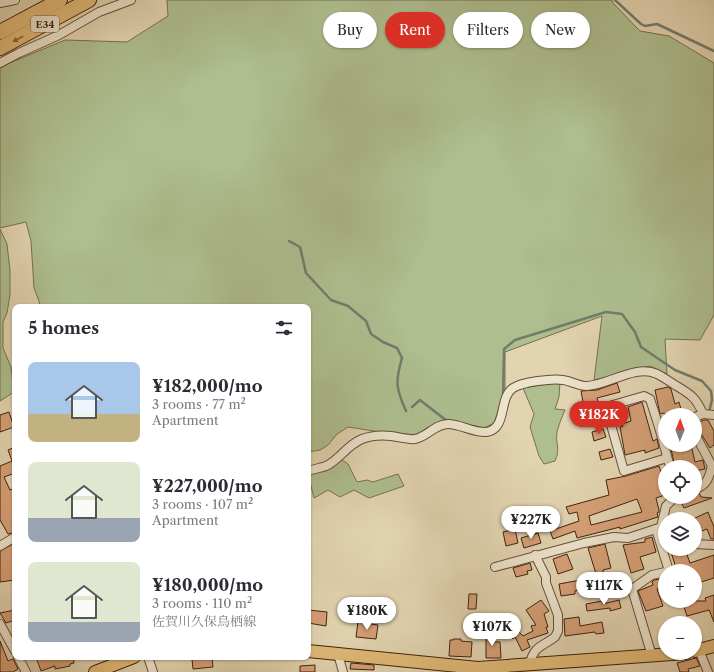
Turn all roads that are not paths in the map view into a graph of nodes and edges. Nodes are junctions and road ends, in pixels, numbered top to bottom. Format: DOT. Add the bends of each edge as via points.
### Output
graph roads {
  1 [pos="15,0"];
  2 [pos="60,0"];
  3 [pos="89,0"];
  4 [pos="131,0"];
  5 [pos="0,3"];
  6 [pos="0,32"];
  7 [pos="0,48"];
  8 [pos="0,64"];
  9 [pos="700,408"];
  10 [pos="702,415"];
  11 [pos="714,415"];
  12 [pos="658,418"];
  13 [pos="702,447"];
  14 [pos="666,452"];
  15 [pos="667,458"];
  16 [pos="311,470"];
  17 [pos="702,487"];
  18 [pos="658,529"];
  19 [pos="12,539"];
  20 [pos="702,544"];
  21 [pos="714,545"];
  22 [pos="0,546"];
  23 [pos="535,555"];
  24 [pos="496,567"];
  25 [pos="658,574"];
  26 [pos="0,624"];
  27 [pos="12,646"];
  28 [pos="714,646"];
  29 [pos="702,649"];
  30 [pos="311,651"];
  31 [pos="338,654"];
  32 [pos="658,655"];
  33 [pos="652,656"];
  34 [pos="20,660"];
  35 [pos="126,660"];
  36 [pos="149,660"];
  37 [pos="702,660"];
  38 [pos="529,666"];
  39 [pos="26,672"];
  40 [pos="95,672"];
  41 [pos="153,672"];
  42 [pos="343,672"];
  43 [pos="708,672"];
  1 -- 5 [label="street"];
  2 -- 6 [label="highway, E34"];
  3 -- 7 [label="highway, E34, one-way"];
  4 -- 8 [label="street" via="99,12"];
  9 -- 16 [label="street" via="693,396 656,373 637,372 598,385 585,386 551,379 513,388 507,394 494,429 486,432 449,424 415,439 387,435 367,438 351,444 326,466"];
  10 -- 11 [label="street"];
  12 -- 15 [label="street" via="650,399 644,396 606,407 624,471"];
  13 -- 17 [label="street" via="712,466 707,482"];
  14 -- 15 [label="street"];
  18 -- 23 [label="street" via="628,538 614,537"];
  19 -- 22 [label="street"];
  20 -- 21 [label="street"];
  23 -- 24 [label="street"];
  23 -- 38 [label="street" via="546,577 558,615 558,631 555,637 539,646"];
  25 -- 33 [label="street" via="632,589"];
  26 -- 27 [label="street"];
  28 -- 29 [label="main road"];
  30 -- 31 [label="main road"];
  31 -- 38 [label="main road" via="478,668"];
  31 -- 42 [label="street"];
  32 -- 33 [label="main road"];
  33 -- 38 [label="main road"];
  34 -- 39 [label="street"];
  35 -- 40 [label="main road"];
  36 -- 41 [label="street"];
  37 -- 43 [label="street"];
}
